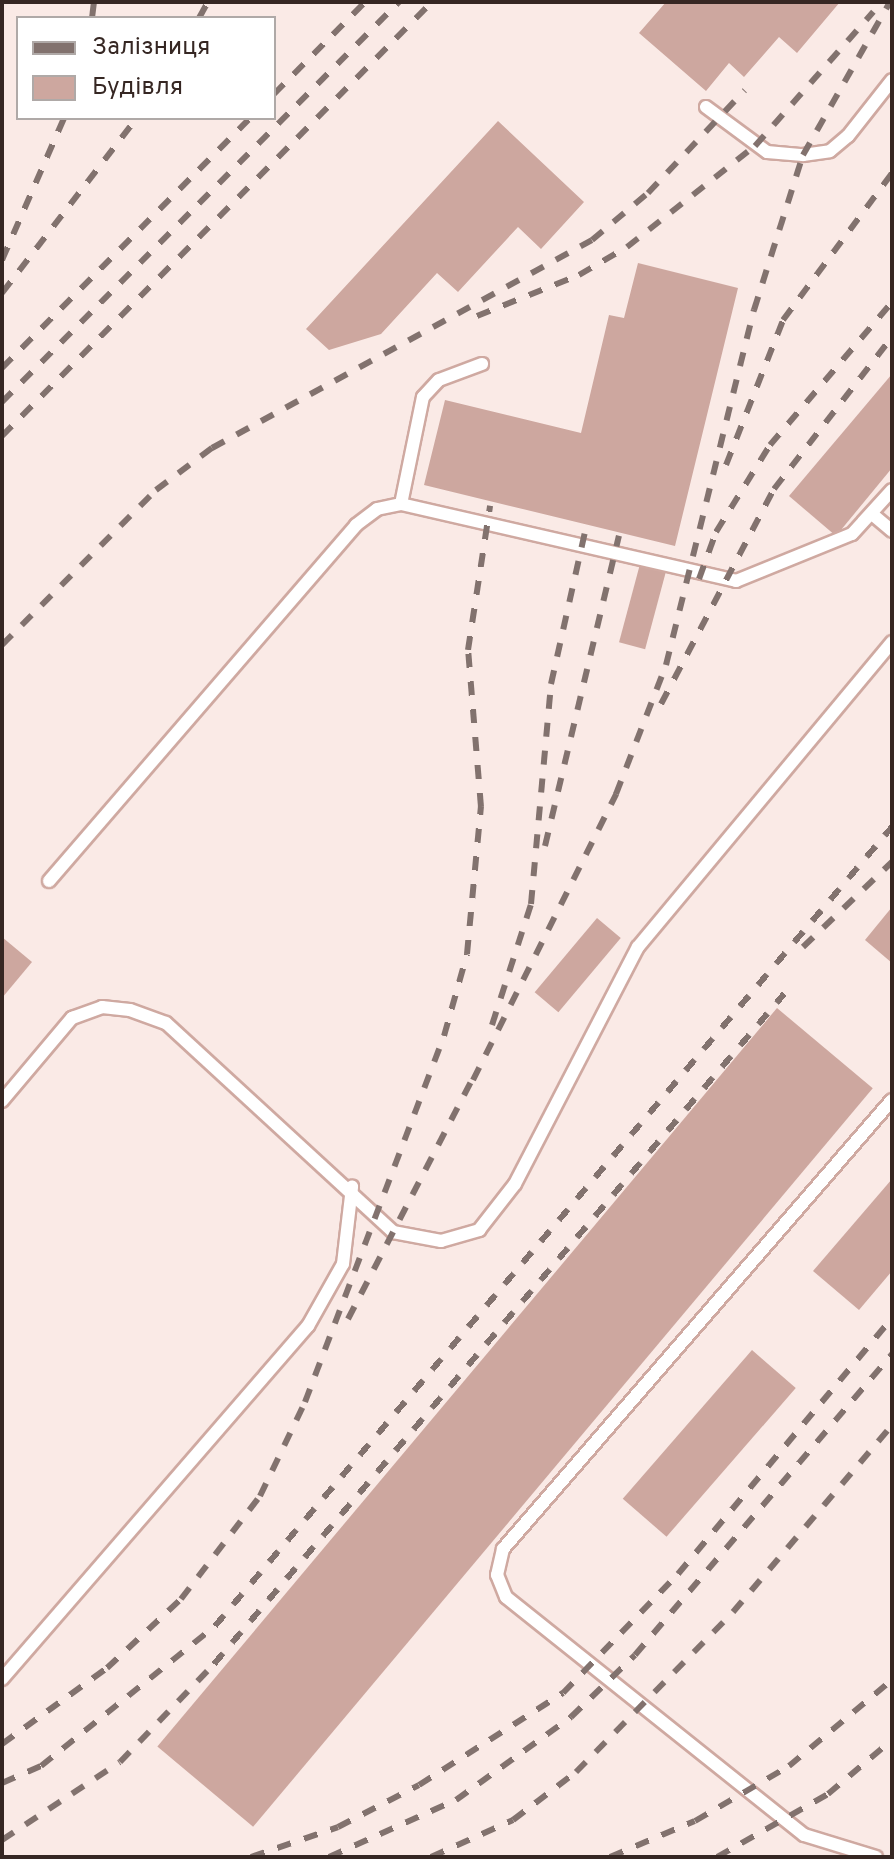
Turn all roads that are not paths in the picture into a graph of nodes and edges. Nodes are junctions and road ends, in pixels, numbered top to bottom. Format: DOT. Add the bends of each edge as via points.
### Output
graph roads {
  1 [pos="892,80"];
  2 [pos="706,107"];
  3 [pos="482,364"];
  4 [pos="892,490"];
  5 [pos="401,504"];
  6 [pos="872,514"];
  7 [pos="892,531"];
  8 [pos="892,642"];
  9 [pos="49,881"];
  10 [pos="892,1100"];
  11 [pos="2,1101"];
  12 [pos="352,1187"];
  13 [pos="2,1679"];
  14 [pos="876,1857"];
  1 -- 2 [label="lane" via="848,136 830,151 803,155 767,152"];
  3 -- 5 [label="lane" via="439,380 423,397"];
  4 -- 6 [label="lane"];
  5 -- 6 [label="lane" via="736,581 852,534"];
  5 -- 9 [label="lane" via="356,525"];
  6 -- 7 [label="lane"];
  8 -- 12 [label="lane" via="638,947 515,1184 479,1230 420,1241 376,1219"];
  10 -- 14 [label="lane" via="503,1549 497,1575 506,1597 804,1835"];
  11 -- 12 [label="lane" via="72,1018 102,1007 130,1010 166,1023"];
  12 -- 13 [label="lane" via="343,1264 308,1326"];
}
